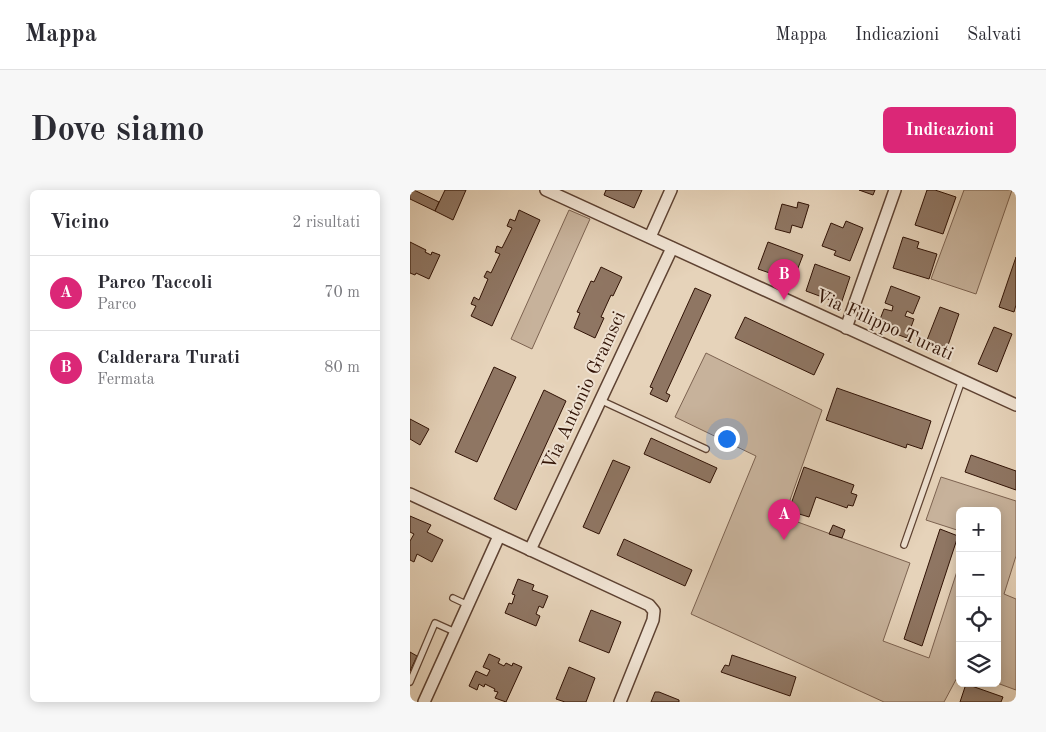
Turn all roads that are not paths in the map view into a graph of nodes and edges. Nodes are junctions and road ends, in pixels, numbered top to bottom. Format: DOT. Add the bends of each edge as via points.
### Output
graph roads {
  1 [pos="546,190"];
  2 [pos="671,190"];
  3 [pos="895,190"];
  4 [pos="650,237"];
  5 [pos="672,248"];
  6 [pos="846,328"];
  7 [pos="962,380"];
  8 [pos="600,400"];
  9 [pos="1016,405"];
  10 [pos="706,449"];
  11 [pos="410,494"];
  12 [pos="499,536"];
  13 [pos="904,545"];
  14 [pos="530,550"];
  15 [pos="453,598"];
  16 [pos="468,605"];
  17 [pos="455,632"];
  18 [pos="410,682"];
  19 [pos="424,702"];
  20 [pos="620,702"];
  1 -- 4 [label="street, Via Filippo Turati"];
  2 -- 4 [label="street"];
  3 -- 6 [label="street"];
  4 -- 5 [label="street, Via Filippo Turati"];
  5 -- 6 [label="street, Via Filippo Turati"];
  5 -- 8 [label="street, Via Antonio Gramsci"];
  6 -- 7 [label="street, Via Filippo Turati"];
  7 -- 9 [label="street, Via Filippo Turati"];
  7 -- 13 [label="lane"];
  8 -- 10 [label="lane"];
  8 -- 14 [label="street, Via Antonio Gramsci"];
  11 -- 12 [label="street"];
  12 -- 14 [label="street"];
  12 -- 16 [label="street"];
  14 -- 20 [label="street" via="640,600 654,610 653,620"];
  15 -- 16 [label="lane"];
  16 -- 17 [label="street"];
  17 -- 18 [label="lane" via="435,623"];
  17 -- 19 [label="street"];
}
